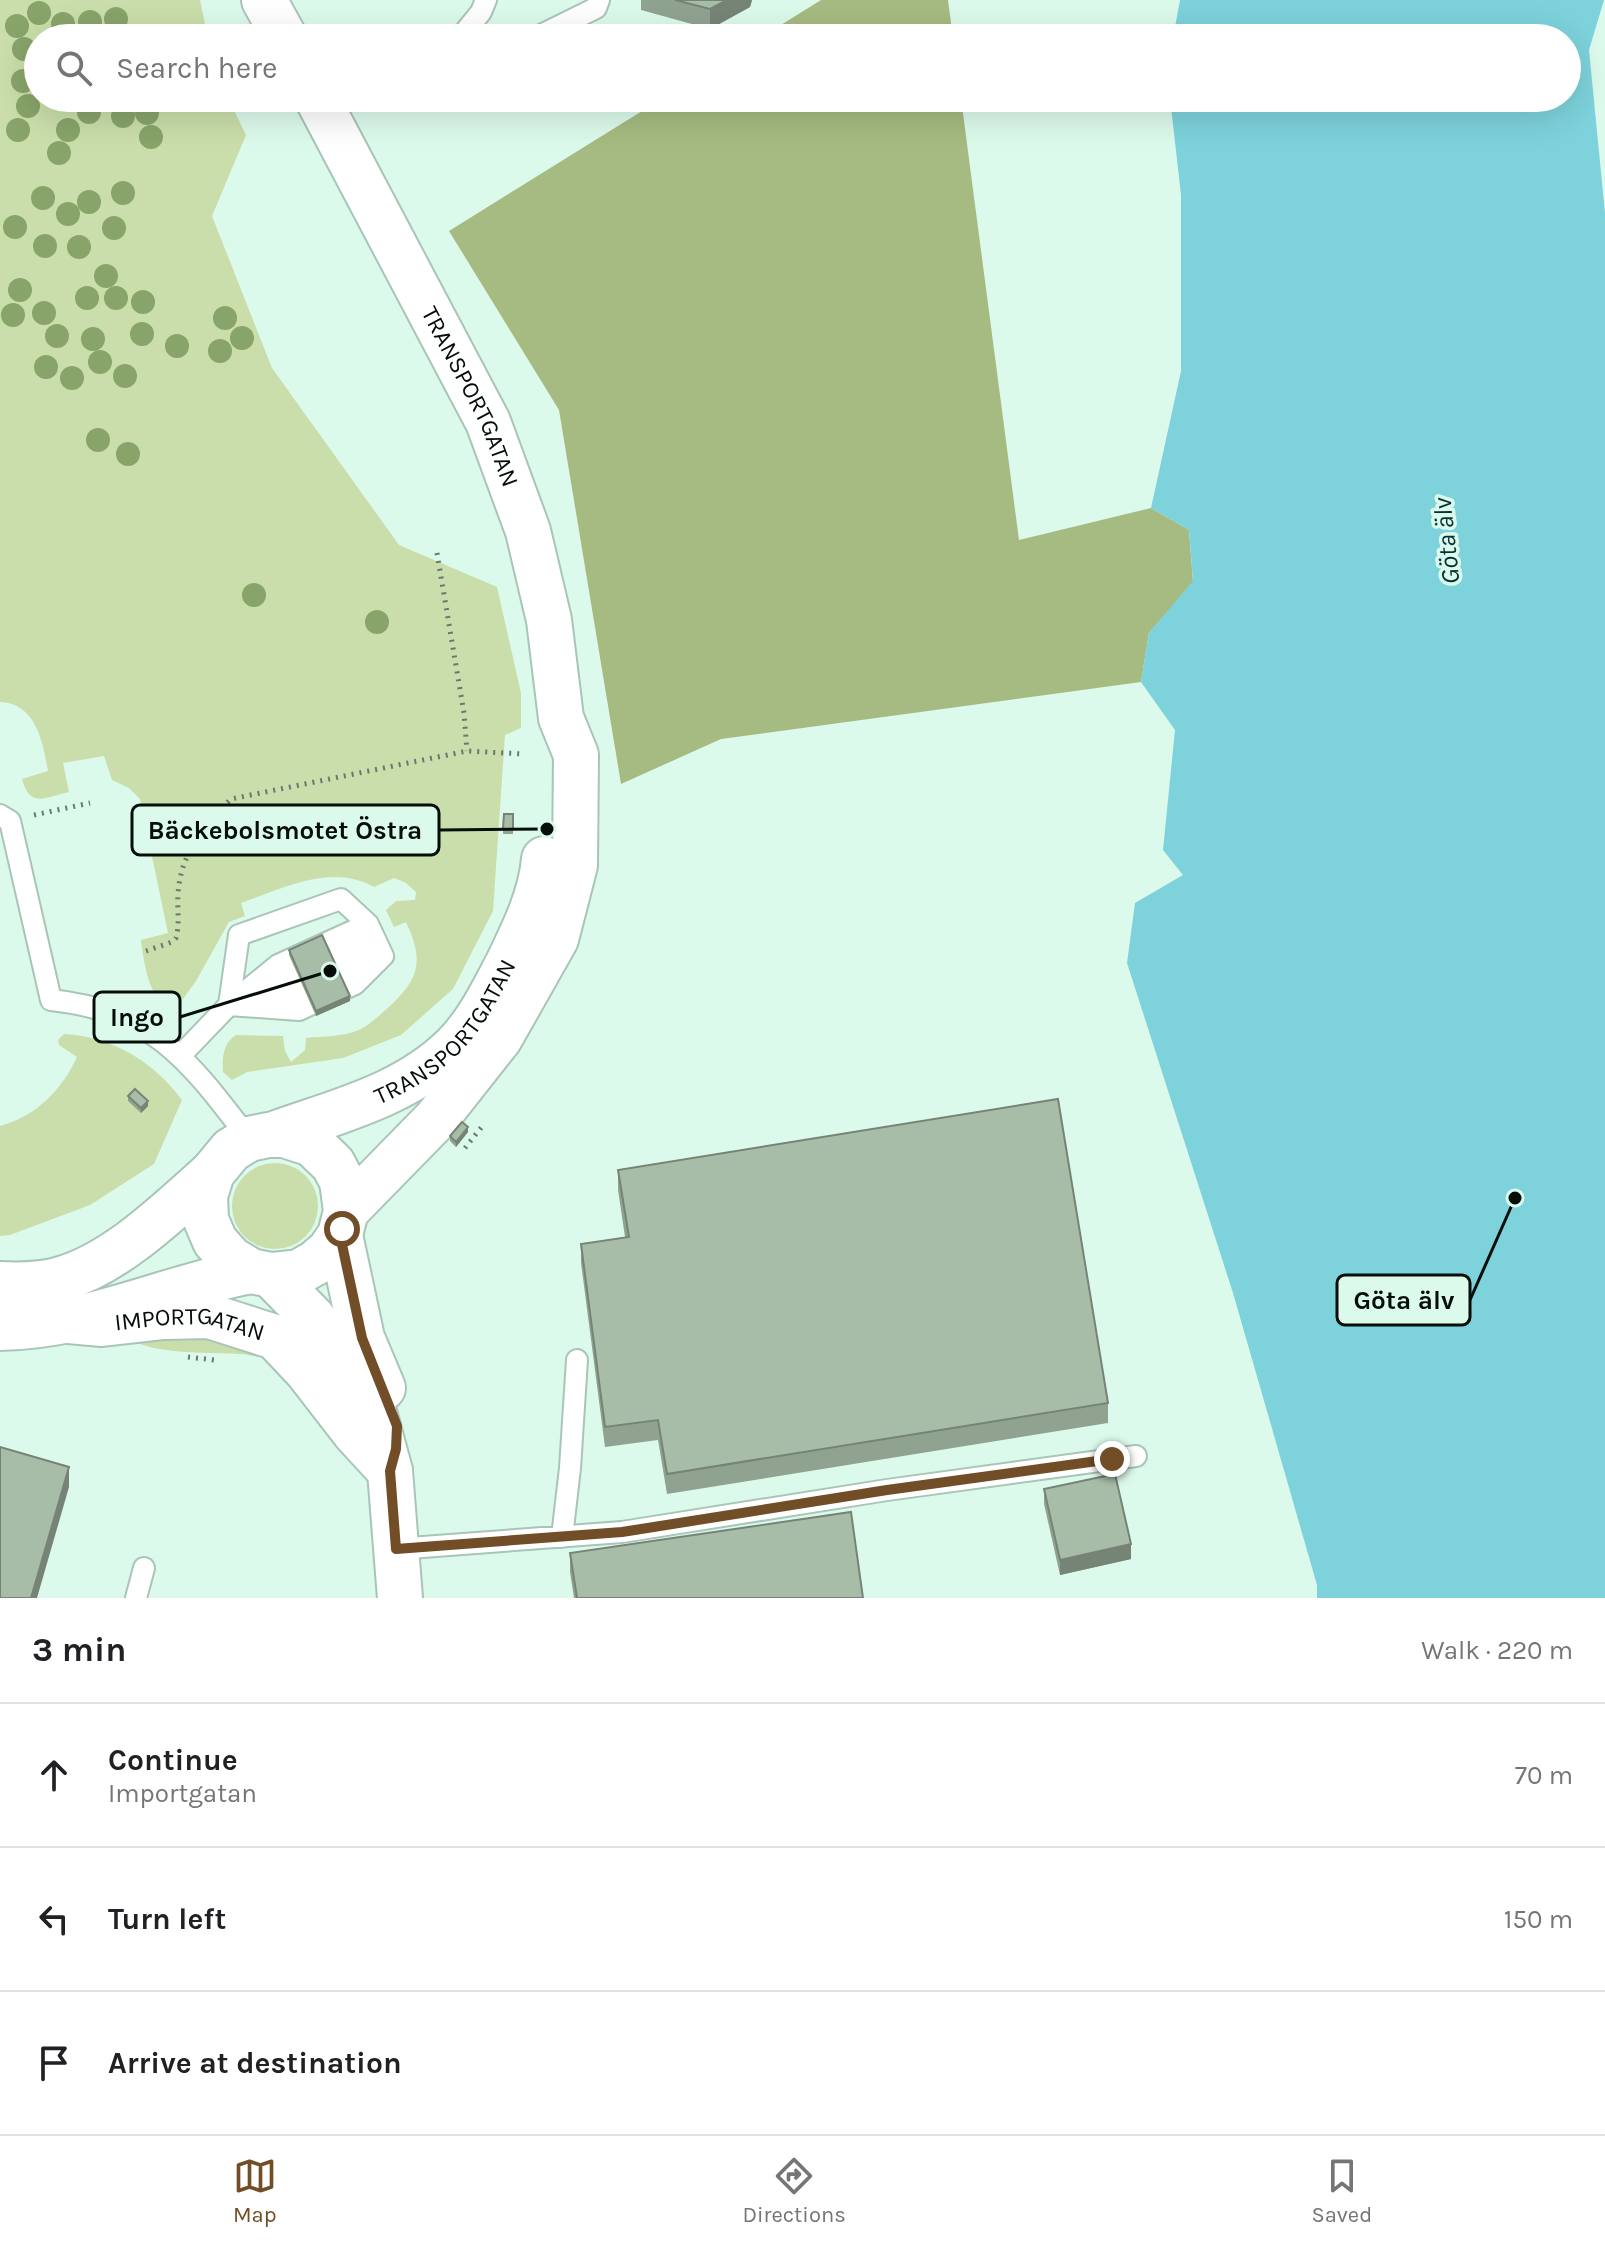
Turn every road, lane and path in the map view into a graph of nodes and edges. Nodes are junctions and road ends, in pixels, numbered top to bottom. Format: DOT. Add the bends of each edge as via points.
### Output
graph roads {
  1 [pos="264,0"];
  2 [pos="486,0"];
  3 [pos="599,0"];
  4 [pos="277,24"];
  5 [pos="471,24"];
  6 [pos="563,24"];
  7 [pos="332,112"];
  8 [pos="437,553"];
  9 [pos="561,718"];
  10 [pos="467,751"];
  11 [pos="524,754"];
  12 [pos="90,803"];
  13 [pos="5,818"];
  14 [pos="376,940"];
  15 [pos="146,951"];
  16 [pos="229,1005"];
  17 [pos="180,1056"];
  18 [pos="262,1137"];
  19 [pos="212,1173"];
  20 [pos="343,1223"];
  21 [pos="261,1273"];
  22 [pos="0,1284"];
  23 [pos="69,1321"];
  24 [pos="0,1328"];
  25 [pos="180,1357"];
  26 [pos="577,1360"];
  27 [pos="225,1361"];
  28 [pos="1136,1456"];
  29 [pos="390,1471"];
  30 [pos="562,1537"];
  31 [pos="396,1549"];
  32 [pos="144,1568"];
  33 [pos="136,1598"];
  34 [pos="400,1598"];
  1 -- 4 [label="street"];
  2 -- 5 [label="lane"];
  3 -- 6 [label="lane" via="596,8"];
  7 -- 9 [label="street, TRANSPORTGATAN" via="488,422 528,531 549,620"];
  8 -- 10 [label="path"];
  9 -- 18 [label="street, TRANSPORTGATAN" via="544,868 527,925 489,998 457,1044 421,1074 375,1100"];
  9 -- 20 [label="street, TRANSPORTGATAN" via="576,755 575,865 556,939 500,1038"];
  10 -- 11 [label="path"];
  10 -- 15 [label="path" via="231,799 188,854 178,894 176,938"];
  12 -- 13 [label="path"];
  13 -- 17 [label="lane" via="51,1000 81,1003 136,1023"];
  14 -- 16 [label="lane"];
  14 -- 16 [label="lane" via="355,984 299,1010"];
  14 -- 16 [label="lane" via="341,899 239,935"];
  16 -- 17 [label="lane"];
  17 -- 18 [label="lane"];
  18 -- 19 [label="street, TRANSPORTGATAN" via="225,1155"];
  18 -- 20 [label="street" via="303,1140 327,1157 342,1181"];
  19 -- 21 [label="street" via="205,1196 210,1231 222,1251"];
  19 -- 22 [label="street, TRANSPORTGATAN" via="137,1237 87,1270 32,1285"];
  20 -- 21 [label="street, TRANSPORTGATAN" via="323,1258 307,1268 290,1274"];
  20 -- 29 [label="street" via="362,1338 397,1426"];
  21 -- 23 [label="street, TRANSPORTGATAN" via="212,1278"];
  21 -- 29 [label="street" via="313,1318 371,1401"];
  23 -- 24 [label="street, TRANSPORTGATAN"];
  23 -- 29 [label="street, IMPORTGATAN" via="102,1324 209,1316 275,1337"];
  25 -- 27 [label="path"];
  26 -- 30 [label="lane"];
  28 -- 30 [label="lane"];
  29 -- 31 [label="street"];
  30 -- 31 [label="lane"];
  31 -- 34 [label="street"];
  32 -- 33 [label="lane"];
}
